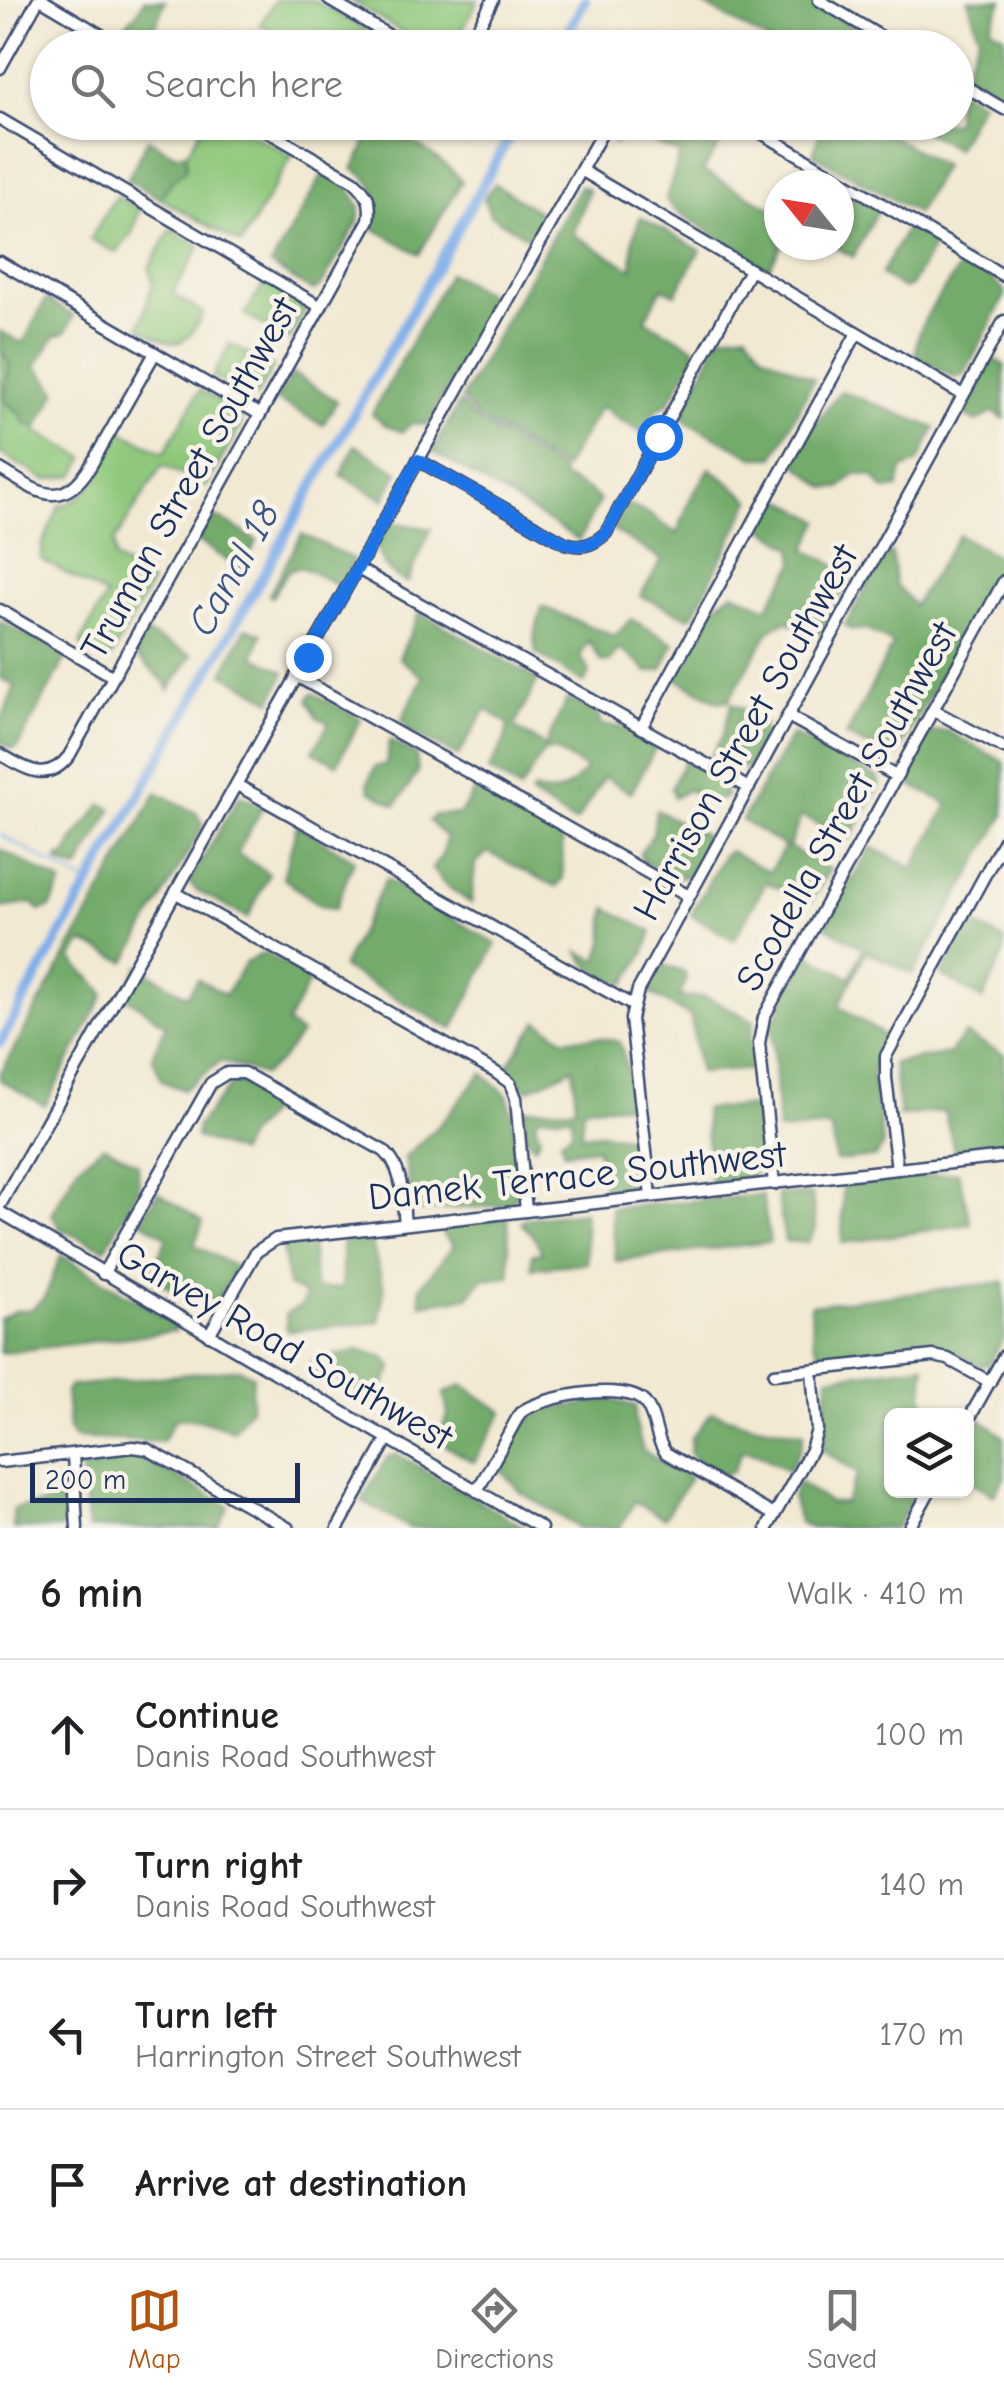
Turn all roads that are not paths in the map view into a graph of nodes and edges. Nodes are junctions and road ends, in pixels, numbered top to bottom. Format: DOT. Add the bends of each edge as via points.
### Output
graph roads {
  1 [pos="40,0"];
  2 [pos="329,0"];
  3 [pos="493,0"];
  4 [pos="818,0"];
  5 [pos="92,30"];
  6 [pos="380,30"];
  7 [pos="477,30"];
  8 [pos="869,30"];
  9 [pos="0,68"];
  10 [pos="974,91"];
  11 [pos="1004,108"];
  12 [pos="0,119"];
  13 [pos="30,137"];
  14 [pos="36,140"];
  15 [pos="282,140"];
  16 [pos="598,140"];
  17 [pos="774,140"];
  18 [pos="581,170"];
  19 [pos="0,262"];
  20 [pos="750,270"];
  21 [pos="1004,276"];
  22 [pos="321,307"];
  23 [pos="1004,321"];
  24 [pos="857,333"];
  25 [pos="155,353"];
  26 [pos="963,395"];
  27 [pos="259,414"];
  28 [pos="418,460"];
  29 [pos="0,469"];
  30 [pos="358,569"];
  31 [pos="1004,581"];
  32 [pos="1001,595"];
  33 [pos="0,610"];
  34 [pos="112,676"];
  35 [pos="296,676"];
  36 [pos="932,710"];
  37 [pos="788,716"];
  38 [pos="641,728"];
  39 [pos="1004,748"];
  40 [pos="0,754"];
  41 [pos="896,776"];
  42 [pos="236,785"];
  43 [pos="749,788"];
  44 [pos="1004,840"];
  45 [pos="176,893"];
  46 [pos="689,896"];
  47 [pos="632,1005"];
  48 [pos="1004,1157"];
  49 [pos="897,1169"];
  50 [pos="774,1184"];
  51 [pos="651,1196"];
  52 [pos="0,1205"];
  53 [pos="526,1211"];
  54 [pos="0,1212"];
  55 [pos="405,1224"];
  56 [pos="102,1274"];
  57 [pos="210,1334"];
  58 [pos="1004,1356"];
  59 [pos="812,1371"];
  60 [pos="774,1374"];
  61 [pos="990,1382"];
  62 [pos="974,1410"];
  63 [pos="388,1438"];
  64 [pos="72,1454"];
  65 [pos="0,1462"];
  66 [pos="477,1491"];
  67 [pos="925,1498"];
  68 [pos="774,1515"];
  69 [pos="77,1528"];
  70 [pos="288,1528"];
  71 [pos="338,1528"];
  72 [pos="541,1528"];
  73 [pos="767,1528"];
  74 [pos="908,1528"];
  1 -- 5 [label="street"];
  1 -- 9 [label="street"];
  2 -- 6 [label="street"];
  3 -- 7 [label="street"];
  4 -- 8 [label="street"];
  10 -- 11 [label="street"];
  12 -- 13 [label="street"];
  14 -- 22 [label="street"];
  15 -- 22 [label="street, Truman Street Southwest" via="354,182 371,206"];
  16 -- 18 [label="street"];
  17 -- 21 [label="street"];
  18 -- 20 [label="street"];
  18 -- 28 [label="street"];
  19 -- 25 [label="street"];
  20 -- 24 [label="street"];
  20 -- 28 [label="street" via="594,544 565,543"];
  22 -- 27 [label="street, Truman Street Southwest"];
  23 -- 26 [label="street, Harrison Street Southwest"];
  24 -- 26 [label="street"];
  24 -- 38 [label="street"];
  25 -- 27 [label="street"];
  25 -- 29 [label="street" via="90,467 67,494 34,489"];
  26 -- 37 [label="street, Harrison Street Southwest"];
  27 -- 34 [label="street, Truman Street Southwest"];
  28 -- 30 [label="street"];
  30 -- 35 [label="street"];
  30 -- 38 [label="street"];
  31 -- 32 [label="street, Scodella Street Southwest"];
  32 -- 36 [label="street, Scodella Street Southwest"];
  33 -- 34 [label="street"];
  34 -- 40 [label="street, Truman Street Southwest" via="61,766 48,773"];
  35 -- 42 [label="street"];
  35 -- 46 [label="street"];
  36 -- 39 [label="street"];
  36 -- 41 [label="street, Scodella Street Southwest"];
  37 -- 41 [label="street"];
  37 -- 43 [label="street, Harrison Street Southwest"];
  38 -- 43 [label="street"];
  41 -- 50 [label="street, Scodella Street Southwest" via="764,1016 758,1042"];
  42 -- 45 [label="street"];
  42 -- 47 [label="street"];
  43 -- 46 [label="street, Harrison Street Southwest"];
  44 -- 49 [label="street" via="886,1056"];
  45 -- 52 [label="street"];
  45 -- 53 [label="street" via="510,1083"];
  46 -- 47 [label="street, Harrison Street Southwest"];
  47 -- 51 [label="street"];
  48 -- 49 [label="street, Damek Terrace Southwest"];
  49 -- 50 [label="street, Damek Terrace Southwest"];
  50 -- 51 [label="street, Damek Terrace Southwest"];
  51 -- 53 [label="street, Damek Terrace Southwest"];
  53 -- 55 [label="street, Damek Terrace Southwest"];
  54 -- 56 [label="street, Garvey Road Southwest"];
  55 -- 56 [label="street" via="400,1176 384,1150 244,1074 227,1073 211,1082"];
  55 -- 57 [label="street, Damek Terrace Southwest" via="264,1244"];
  56 -- 57 [label="street, Garvey Road Southwest"];
  57 -- 63 [label="street, Garvey Road Southwest"];
  58 -- 61 [label="street"];
  59 -- 60 [label="street"];
  59 -- 61 [label="street" via="934,1356"];
  59 -- 68 [label="street" via="817,1430"];
  61 -- 62 [label="street"];
  63 -- 66 [label="street, Garvey Road Southwest"];
  63 -- 71 [label="street"];
  64 -- 65 [label="street"];
  64 -- 69 [label="street"];
  64 -- 70 [label="street" via="147,1448"];
  66 -- 68 [label="street" via="530,1405 622,1392 644,1400 666,1453"];
  66 -- 72 [label="street, Garvey Road Southwest"];
  67 -- 74 [label="street"];
  68 -- 73 [label="street"];
}
